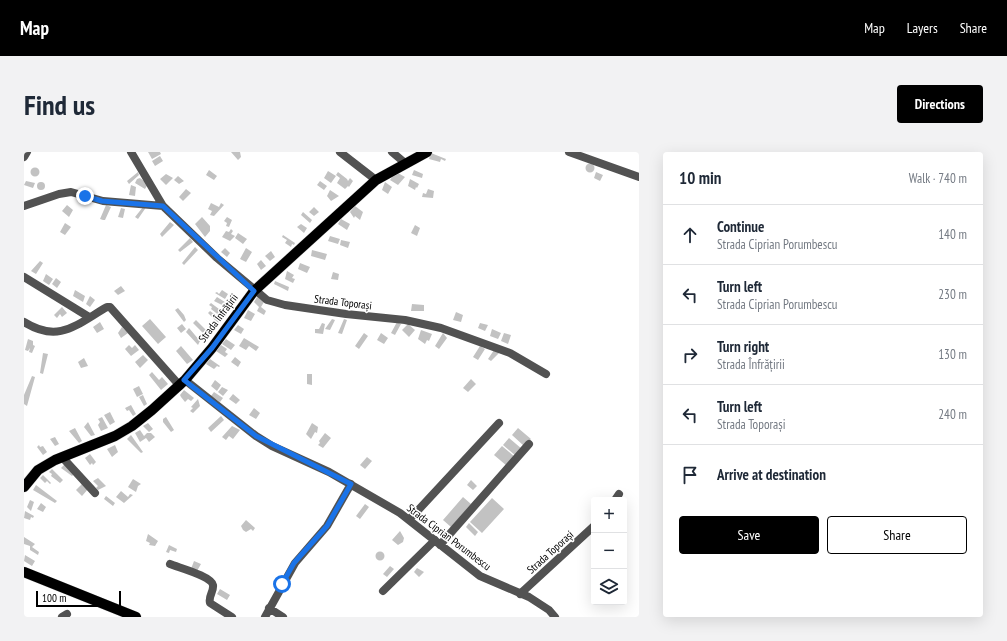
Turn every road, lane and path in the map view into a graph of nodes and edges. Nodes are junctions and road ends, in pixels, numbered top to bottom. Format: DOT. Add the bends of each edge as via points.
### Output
graph roads {
  1 [pos="27,152"];
  2 [pos="131,152"];
  3 [pos="340,152"];
  4 [pos="392,152"];
  5 [pos="427,152"];
  6 [pos="569,152"];
  7 [pos="24,157"];
  8 [pos="405,163"];
  9 [pos="639,177"];
  10 [pos="376,180"];
  11 [pos="24,206"];
  12 [pos="163,206"];
  13 [pos="24,277"];
  14 [pos="254,291"];
  15 [pos="89,317"];
  16 [pos="24,322"];
  17 [pos="546,374"];
  18 [pos="182,383"];
  19 [pos="499,422"];
  20 [pos="529,444"];
  21 [pos="62,457"];
  22 [pos="351,484"];
  23 [pos="24,487"];
  24 [pos="95,493"];
  25 [pos="409,520"];
  26 [pos="591,529"];
  27 [pos="438,542"];
  28 [pos="170,564"];
  29 [pos="24,572"];
  30 [pos="383,592"];
  31 [pos="520,594"];
  32 [pos="269,608"];
  33 [pos="136,617"];
  34 [pos="232,617"];
  35 [pos="265,617"];
  36 [pos="282,617"];
  37 [pos="555,617"];
  1 -- 7 [label="street"];
  2 -- 12 [label="street, Strada Toporași"];
  3 -- 10 [label="street"];
  4 -- 8 [label="street"];
  5 -- 8 [label="main road, Strada Înfrățirii"];
  6 -- 9 [label="street"];
  8 -- 10 [label="main road, Strada Înfrățirii"];
  10 -- 14 [label="main road, Strada Înfrățirii"];
  11 -- 12 [label="street" via="71,192 102,201"];
  12 -- 14 [label="street, Strada Toporași"];
  13 -- 15 [label="street"];
  14 -- 17 [label="street, Strada Toporași" via="267,300 285,305 405,320 441,328 510,353"];
  14 -- 18 [label="main road, Strada Înfrățirii" via="212,348"];
  15 -- 16 [label="street, Strada Ciprian Porumbescu" via="73,328 60,332 48,331"];
  15 -- 18 [label="street, Strada Ciprian Porumbescu" via="107,307 113,310 142,345"];
  18 -- 21 [label="main road, Strada Înfrățirii" via="127,430"];
  18 -- 22 [label="street, Strada Ciprian Porumbescu" via="256,436"];
  19 -- 25 [label="street"];
  20 -- 27 [label="street"];
  21 -- 23 [label="main road, Strada Înfrățirii" via="38,470"];
  21 -- 24 [label="street"];
  22 -- 25 [label="street, Strada Ciprian Porumbescu"];
  22 -- 32 [label="street" via="327,526 294,563"];
  25 -- 27 [label="street, Strada Ciprian Porumbescu"];
  26 -- 31 [label="street, Strada Toporași"];
  27 -- 30 [label="street"];
  27 -- 31 [label="street, Strada Ciprian Porumbescu" via="480,576"];
  28 -- 34 [label="street" via="212,582 210,603"];
  29 -- 33 [label="main road"];
  31 -- 37 [label="street, Strada Ciprian Porumbescu" via="549,610"];
  32 -- 35 [label="street"];
  32 -- 36 [label="street"];
}
